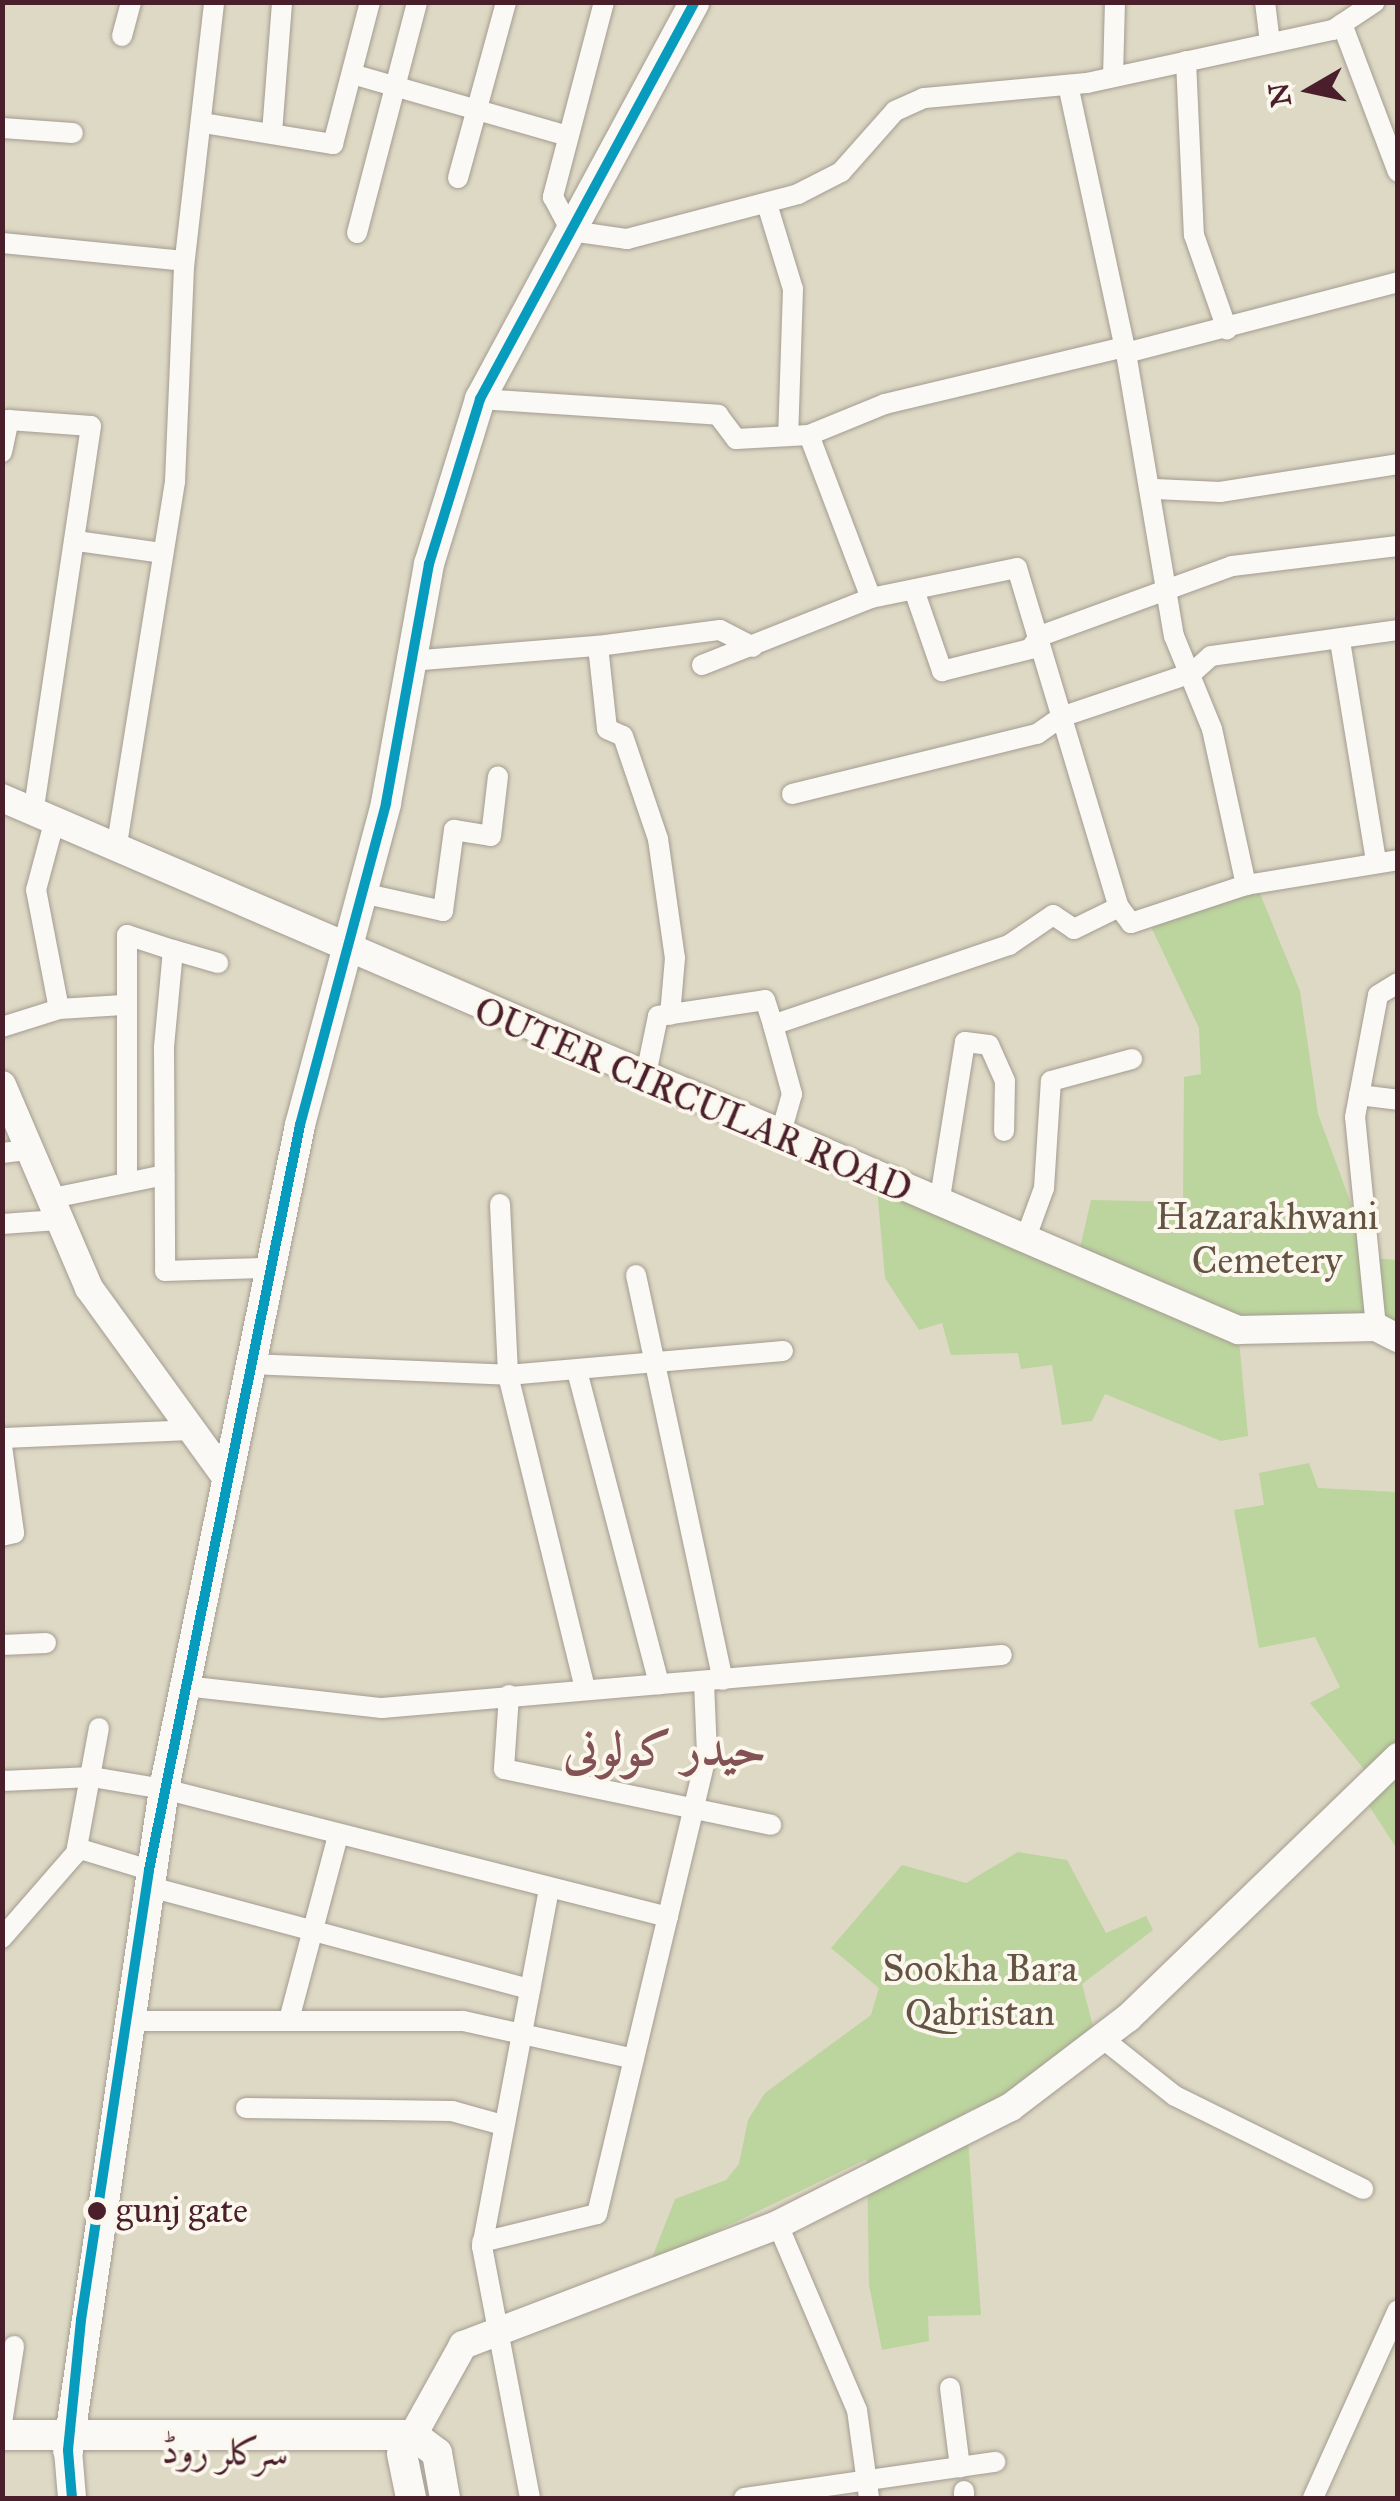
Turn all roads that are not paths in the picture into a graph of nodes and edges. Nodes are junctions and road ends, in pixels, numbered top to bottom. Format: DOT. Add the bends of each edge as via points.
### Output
graph roads {
  1 [pos="131,2"];
  2 [pos="214,2"];
  3 [pos="282,2"];
  4 [pos="370,2"];
  5 [pos="417,2"];
  6 [pos="506,2"];
  7 [pos="604,2"];
  8 [pos="695,2"];
  9 [pos="1116,2"];
  10 [pos="1264,2"];
  11 [pos="1375,2"];
  12 [pos="1342,24"];
  13 [pos="122,36"];
  14 [pos="1270,41"];
  15 [pos="1186,60"];
  16 [pos="352,74"];
  17 [pos="1112,77"];
  18 [pos="1068,85"];
  19 [pos="394,86"];
  20 [pos="477,108"];
  21 [pos="203,123"];
  22 [pos="2,128"];
  23 [pos="72,133"];
  24 [pos="272,133"];
  25 [pos="568,136"];
  26 [pos="1398,172"];
  27 [pos="458,178"];
  28 [pos="768,204"];
  29 [pos="571,231"];
  30 [pos="357,233"];
  31 [pos="2,243"];
  32 [pos="184,261"];
  33 [pos="1398,282"];
  34 [pos="1228,329"];
  35 [pos="1126,350"];
  36 [pos="480,400"];
  37 [pos="798,435"];
  38 [pos="2,452"];
  39 [pos="1398,464"];
  40 [pos="1156,490"];
  41 [pos="76,540"];
  42 [pos="1398,546"];
  43 [pos="162,553"];
  44 [pos="914,590"];
  45 [pos="1167,596"];
  46 [pos="871,598"];
  47 [pos="1398,630"];
  48 [pos="1040,636"];
  49 [pos="1340,641"];
  50 [pos="598,646"];
  51 [pos="753,647"];
  52 [pos="410,661"];
  53 [pos="702,665"];
  54 [pos="1192,673"];
  55 [pos="1061,716"];
  56 [pos="498,776"];
  57 [pos="792,794"];
  58 [pos="2,798"];
  59 [pos="43,818"];
  60 [pos="116,850"];
  61 [pos="1387,860"];
  62 [pos="1246,885"];
  63 [pos="362,893"];
  64 [pos="1119,907"];
  65 [pos="173,950"];
  66 [pos="346,952"];
  67 [pos="218,964"];
  68 [pos="1398,983"];
  69 [pos="123,1005"];
  70 [pos="1398,1008"];
  71 [pos="59,1010"];
  72 [pos="1372,1013"];
  73 [pos="670,1014"];
  74 [pos="773,1024"];
  75 [pos="2,1027"];
  76 [pos="1132,1060"];
  77 [pos="645,1079"];
  78 [pos="2,1085"];
  79 [pos="1359,1095"];
  80 [pos="1398,1100"];
  81 [pos="1004,1131"];
  82 [pos="780,1136"];
  83 [pos="16,1151"];
  84 [pos="165,1175"];
  85 [pos="127,1181"];
  86 [pos="500,1204"];
  87 [pos="939,1204"];
  88 [pos="53,1209"];
  89 [pos="2,1224"];
  90 [pos="1025,1240"];
  91 [pos="270,1268"];
  92 [pos="636,1275"];
  93 [pos="1387,1333"];
  94 [pos="783,1351"];
  95 [pos="250,1364"];
  96 [pos="651,1366"];
  97 [pos="577,1370"];
  98 [pos="508,1375"];
  99 [pos="192,1430"];
  100 [pos="2,1438"];
  101 [pos="2,1446"];
  102 [pos="226,1477"];
  103 [pos="2,1536"];
  104 [pos="46,1644"];
  105 [pos="2,1645"];
  106 [pos="1002,1656"];
  107 [pos="713,1680"];
  108 [pos="658,1684"];
  109 [pos="185,1686"];
  110 [pos="585,1688"];
  111 [pos="509,1695"];
  112 [pos="99,1728"];
  113 [pos="1398,1756"];
  114 [pos="92,1777"];
  115 [pos="2,1781"];
  116 [pos="164,1789"];
  117 [pos="694,1808"];
  118 [pos="771,1824"];
  119 [pos="338,1836"];
  120 [pos="77,1848"];
  121 [pos="148,1878"];
  122 [pos="549,1889"];
  123 [pos="668,1918"];
  124 [pos="313,1930"];
  125 [pos="2,1938"];
  126 [pos="530,1989"];
  127 [pos="290,2016"];
  128 [pos="126,2021"];
  129 [pos="521,2032"];
  130 [pos="1102,2038"];
  131 [pos="634,2059"];
  132 [pos="246,2108"];
  133 [pos="503,2125"];
  134 [pos="1363,2189"];
  135 [pos="778,2225"];
  136 [pos="482,2242"];
  137 [pos="1398,2310"];
  138 [pos="495,2333"];
  139 [pos="14,2346"];
  140 [pos="950,2388"];
  141 [pos="2,2423"];
  142 [pos="2,2434"];
  143 [pos="68,2442"];
  144 [pos="408,2445"];
  145 [pos="2,2449"];
  146 [pos="994,2462"];
  147 [pos="960,2467"];
  148 [pos="868,2490"];
  149 [pos="72,2498"];
  150 [pos="411,2498"];
  151 [pos="445,2498"];
  152 [pos="530,2498"];
  153 [pos="744,2498"];
  154 [pos="1313,2498"];
  1 -- 13 [label="street"];
  2 -- 21 [label="street"];
  3 -- 24 [label="street"];
  4 -- 16 [label="street"];
  5 -- 19 [label="street"];
  6 -- 20 [label="street"];
  7 -- 25 [label="street"];
  8 -- 29 [label="main road"];
  9 -- 17 [label="street"];
  10 -- 14 [label="street"];
  11 -- 12 [label="street"];
  12 -- 14 [label="street"];
  12 -- 26 [label="street"];
  14 -- 15 [label="street"];
  15 -- 17 [label="street"];
  15 -- 34 [label="street" via="1194,234"];
  16 -- 19 [label="street"];
  16 -- 24 [label="street" via="332,144"];
  17 -- 18 [label="street"];
  18 -- 28 [label="street" via="924,98 895,111 842,172"];
  18 -- 35 [label="street"];
  19 -- 20 [label="street"];
  19 -- 30 [label="street"];
  20 -- 25 [label="street"];
  20 -- 27 [label="street"];
  21 -- 24 [label="street"];
  21 -- 32 [label="street"];
  22 -- 23 [label="street"];
  25 -- 29 [label="street" via="553,197"];
  28 -- 29 [label="street" via="680,232 627,239"];
  28 -- 37 [label="street" via="793,288"];
  29 -- 36 [label="main road"];
  31 -- 32 [label="street"];
  32 -- 43 [label="street" via="175,482"];
  33 -- 34 [label="street"];
  34 -- 35 [label="street"];
  35 -- 37 [label="street" via="885,404"];
  35 -- 40 [label="street"];
  36 -- 37 [label="street" via="718,416 736,439"];
  36 -- 52 [label="main road" via="429,564"];
  37 -- 46 [label="street"];
  38 -- 41 [label="street" via="8,420 91,426"];
  39 -- 40 [label="street" via="1220,492"];
  40 -- 45 [label="street"];
  41 -- 43 [label="street"];
  41 -- 59 [label="street"];
  42 -- 45 [label="street" via="1343,558 1293,553 1232,566"];
  43 -- 60 [label="street"];
  44 -- 46 [label="street"];
  44 -- 48 [label="street" via="1017,568"];
  44 -- 48 [label="street" via="942,671 1030,649"];
  45 -- 48 [label="street"];
  45 -- 54 [label="street"];
  46 -- 51 [label="street"];
  47 -- 49 [label="street"];
  48 -- 55 [label="street"];
  49 -- 54 [label="street" via="1211,656"];
  49 -- 61 [label="street"];
  50 -- 51 [label="street" via="720,630"];
  50 -- 52 [label="street"];
  50 -- 73 [label="street" via="608,730 624,736 658,839 675,958"];
  51 -- 53 [label="street"];
  52 -- 63 [label="main road"];
  54 -- 55 [label="street"];
  54 -- 62 [label="street"];
  55 -- 57 [label="street" via="1038,734"];
  55 -- 64 [label="street"];
  56 -- 63 [label="street" via="491,836 454,830 443,911"];
  58 -- 59 [label="street, OUTER CIRCULAR ROAD"];
  59 -- 60 [label="street, OUTER CIRCULAR ROAD"];
  59 -- 71 [label="street" via="36,890"];
  60 -- 66 [label="street, OUTER CIRCULAR ROAD"];
  61 -- 62 [label="street"];
  62 -- 64 [label="street" via="1132,923"];
  63 -- 66 [label="main road"];
  64 -- 74 [label="street" via="1074,929 1053,915 1009,944"];
  65 -- 67 [label="street"];
  65 -- 69 [label="street" via="127,935"];
  65 -- 84 [label="street"];
  66 -- 77 [label="street, OUTER CIRCULAR ROAD"];
  66 -- 91 [label="main road"];
  68 -- 72 [label="street" via="1378,995"];
  69 -- 71 [label="street"];
  69 -- 85 [label="street"];
  70 -- 72 [label="street"];
  71 -- 75 [label="street"];
  72 -- 79 [label="street"];
  73 -- 74 [label="street" via="765,1000"];
  73 -- 77 [label="street" via="658,1016"];
  74 -- 82 [label="street" via="792,1094"];
  76 -- 90 [label="street" via="1051,1080 1044,1188"];
  77 -- 82 [label="street, OUTER CIRCULAR ROAD"];
  78 -- 83 [label="street"];
  79 -- 80 [label="street"];
  79 -- 93 [label="street"];
  81 -- 87 [label="street" via="989,1045 964,1042"];
  82 -- 87 [label="street, OUTER CIRCULAR ROAD"];
  83 -- 88 [label="street"];
  84 -- 85 [label="street"];
  84 -- 91 [label="street" via="165,1270"];
  85 -- 88 [label="street"];
  86 -- 98 [label="street"];
  87 -- 90 [label="street, OUTER CIRCULAR ROAD"];
  88 -- 89 [label="street"];
  88 -- 99 [label="street" via="89,1288"];
  90 -- 93 [label="street, OUTER CIRCULAR ROAD" via="1238,1330"];
  91 -- 95 [label="main road"];
  92 -- 96 [label="street"];
  94 -- 96 [label="street"];
  95 -- 98 [label="street"];
  95 -- 102 [label="main road"];
  96 -- 97 [label="street"];
  96 -- 107 [label="street"];
  97 -- 98 [label="street"];
  97 -- 108 [label="street"];
  98 -- 110 [label="street"];
  99 -- 100 [label="street"];
  99 -- 102 [label="street"];
  101 -- 103 [label="street" via="14,1533"];
  102 -- 109 [label="main road"];
  104 -- 105 [label="street"];
  106 -- 107 [label="street"];
  107 -- 108 [label="street"];
  107 -- 117 [label="street"];
  108 -- 110 [label="street"];
  109 -- 111 [label="street" via="382,1708"];
  109 -- 116 [label="main road"];
  110 -- 111 [label="street"];
  111 -- 117 [label="street" via="504,1769"];
  112 -- 114 [label="street"];
  113 -- 130 [label="street"];
  114 -- 115 [label="street"];
  114 -- 116 [label="street"];
  114 -- 120 [label="street"];
  116 -- 119 [label="street"];
  116 -- 121 [label="main road"];
  117 -- 118 [label="street"];
  117 -- 123 [label="street"];
  119 -- 122 [label="street"];
  119 -- 124 [label="street"];
  120 -- 121 [label="street"];
  120 -- 125 [label="street"];
  121 -- 124 [label="street"];
  121 -- 128 [label="main road"];
  122 -- 123 [label="street"];
  122 -- 126 [label="street"];
  123 -- 131 [label="street"];
  124 -- 126 [label="street"];
  124 -- 127 [label="street"];
  126 -- 129 [label="street"];
  127 -- 128 [label="street"];
  127 -- 129 [label="street" via="463,2021"];
  128 -- 143 [label="main road"];
  129 -- 131 [label="street"];
  129 -- 133 [label="street"];
  130 -- 134 [label="street" via="1175,2096"];
  130 -- 135 [label="street" via="1012,2107"];
  131 -- 136 [label="street" via="597,2214"];
  132 -- 133 [label="street" via="452,2111"];
  133 -- 136 [label="street"];
  135 -- 138 [label="street"];
  135 -- 148 [label="street" via="857,2410"];
  136 -- 138 [label="street"];
  137 -- 154 [label="street"];
  138 -- 144 [label="street" via="463,2345"];
  138 -- 152 [label="street"];
  139 -- 141 [label="street"];
  140 -- 147 [label="street"];
  142 -- 143 [label="main road"];
  143 -- 144 [label="main road"];
  143 -- 145 [label="main road"];
  143 -- 149 [label="street"];
  144 -- 150 [label="main road"];
  144 -- 151 [label="main road" via="438,2453"];
  146 -- 147 [label="street"];
  147 -- 148 [label="street"];
  148 -- 153 [label="street"];
}
